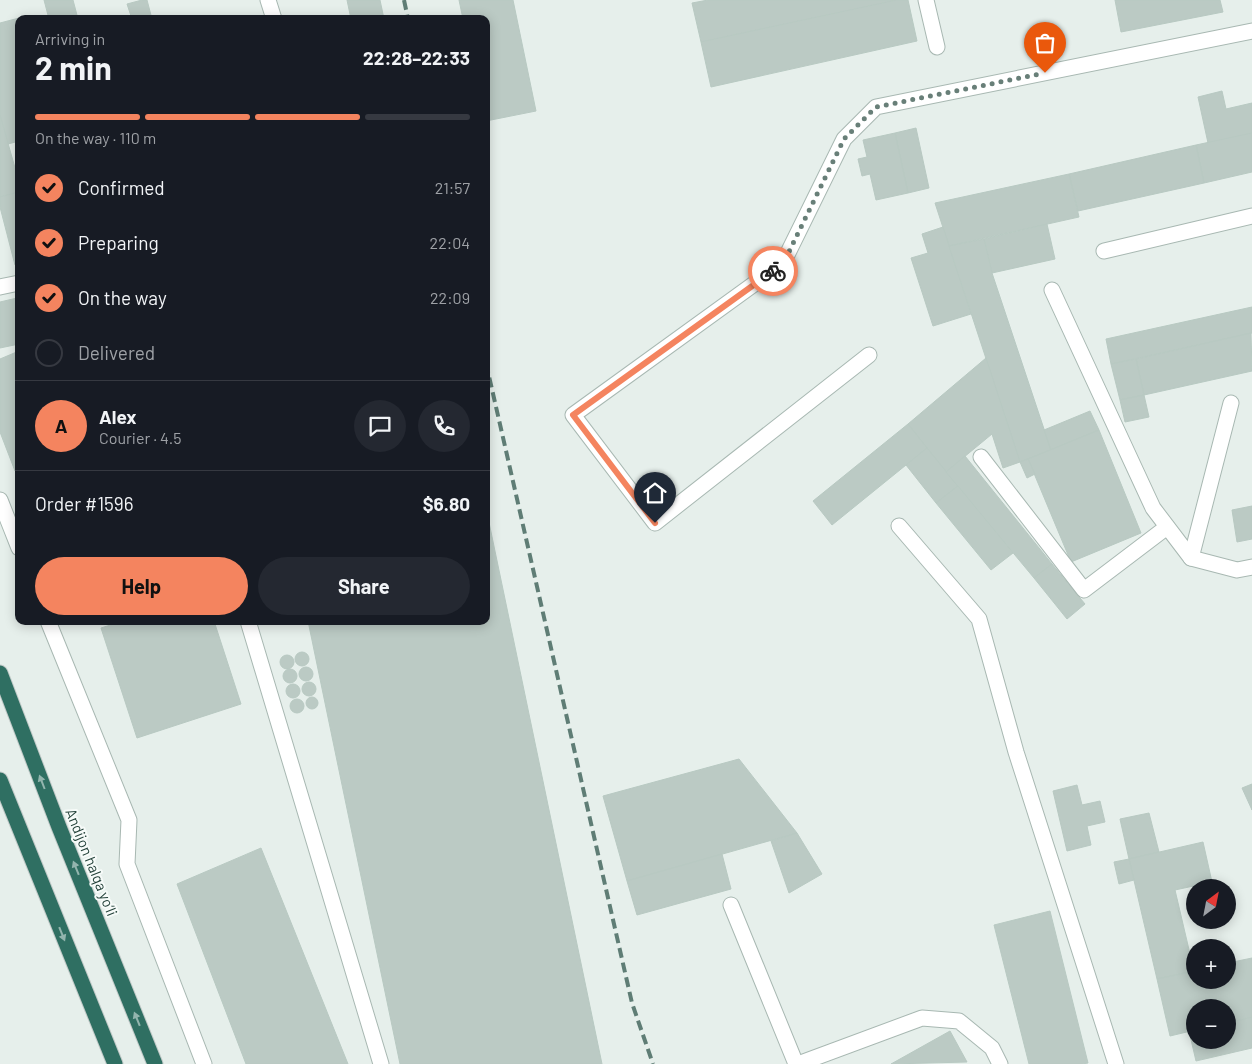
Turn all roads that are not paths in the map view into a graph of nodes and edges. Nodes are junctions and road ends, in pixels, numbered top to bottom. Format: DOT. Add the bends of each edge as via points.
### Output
graph roads {
  1 [pos="268,0"];
  2 [pos="926,0"];
  3 [pos="273,15"];
  4 [pos="1252,31"];
  5 [pos="937,46"];
  6 [pos="1252,216"];
  7 [pos="1104,250"];
  8 [pos="15,284"];
  9 [pos="0,287"];
  10 [pos="1052,290"];
  11 [pos="869,355"];
  12 [pos="1231,403"];
  13 [pos="981,457"];
  14 [pos="0,500"];
  15 [pos="899,526"];
  16 [pos="1167,527"];
  17 [pos="15,538"];
  18 [pos="1191,558"];
  19 [pos="1252,567"];
  20 [pos="50,625"];
  21 [pos="249,625"];
  22 [pos="0,673"];
  23 [pos="0,780"];
  24 [pos="730,905"];
  25 [pos="115,1064"];
  26 [pos="155,1064"];
  27 [pos="204,1064"];
  28 [pos="381,1064"];
  29 [pos="797,1064"];
  30 [pos="1000,1064"];
  31 [pos="1116,1064"];
  1 -- 3 [label="street"];
  2 -- 5 [label="street"];
  4 -- 11 [label="street" via="876,107 844,139 783,264 573,415 655,523"];
  6 -- 7 [label="street"];
  8 -- 9 [label="street"];
  10 -- 16 [label="street" via="1153,508"];
  12 -- 18 [label="street"];
  13 -- 16 [label="street" via="1084,590"];
  14 -- 17 [label="street"];
  15 -- 31 [label="street" via="979,619 1016,752"];
  16 -- 18 [label="street"];
  18 -- 19 [label="street" via="1237,570"];
  20 -- 27 [label="street" via="129,820 127,864"];
  21 -- 28 [label="street"];
  26 -- 22 [label="highway, Andijon halqa yo‘li, one-way"];
  23 -- 25 [label="highway, one-way"];
  24 -- 29 [label="street"];
  29 -- 30 [label="street" via="922,1018 959,1021 992,1048"];
}
